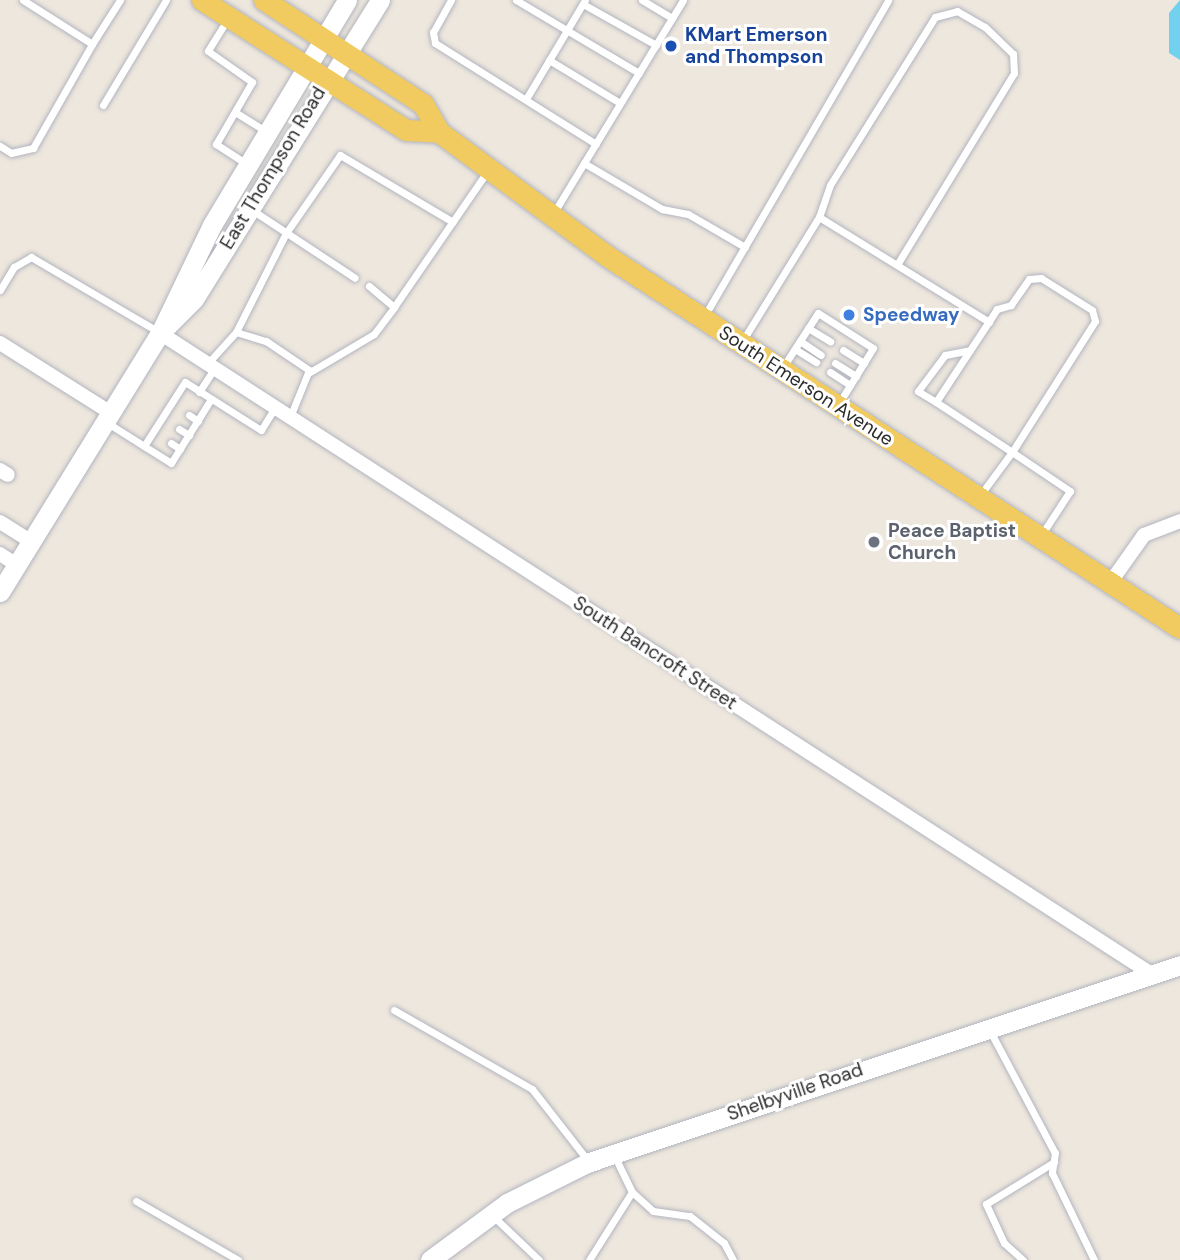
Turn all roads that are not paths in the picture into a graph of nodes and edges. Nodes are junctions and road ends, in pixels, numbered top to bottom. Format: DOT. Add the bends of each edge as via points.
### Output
graph roads {
  1 [pos="23,0"];
  2 [pos="120,0"];
  3 [pos="166,0"];
  4 [pos="202,0"];
  5 [pos="264,0"];
  6 [pos="347,0"];
  7 [pos="380,0"];
  8 [pos="451,0"];
  9 [pos="516,0"];
  10 [pos="642,0"];
  11 [pos="683,0"];
  12 [pos="888,0"];
  13 [pos="584,2"];
  14 [pos="229,17"];
  15 [pos="672,18"];
  16 [pos="566,32"];
  17 [pos="327,40"];
  18 [pos="92,44"];
  19 [pos="656,45"];
  20 [pos="346,53"];
  21 [pos="549,60"];
  22 [pos="318,73"];
  23 [pos="639,73"];
  24 [pos="526,99"];
  25 [pos="620,103"];
  26 [pos="103,105"];
  27 [pos="235,112"];
  28 [pos="439,132"];
  29 [pos="268,133"];
  30 [pos="596,144"];
  31 [pos="0,146"];
  32 [pos="584,163"];
  33 [pos="248,165"];
  34 [pos="489,168"];
  35 [pos="249,208"];
  36 [pos="553,215"];
  37 [pos="819,218"];
  38 [pos="453,222"];
  39 [pos="286,233"];
  40 [pos="745,247"];
  41 [pos="898,263"];
  42 [pos="355,278"];
  43 [pos="369,286"];
  44 [pos="0,290"];
  45 [pos="394,307"];
  46 [pos="703,318"];
  47 [pos="989,322"];
  48 [pos="808,328"];
  49 [pos="236,332"];
  50 [pos="160,333"];
  51 [pos="800,341"];
  52 [pos="830,341"];
  53 [pos="0,343"];
  54 [pos="741,344"];
  55 [pos="795,349"];
  56 [pos="971,349"];
  57 [pos="844,350"];
  58 [pos="821,355"];
  59 [pos="816,362"];
  60 [pos="835,363"];
  61 [pos="864,363"];
  62 [pos="211,366"];
  63 [pos="781,370"];
  64 [pos="310,372"];
  65 [pos="830,372"];
  66 [pos="856,376"];
  67 [pos="850,385"];
  68 [pos="199,392"];
  69 [pos="211,399"];
  70 [pos="936,402"];
  71 [pos="837,406"];
  72 [pos="276,407"];
  73 [pos="188,415"];
  74 [pos="290,417"];
  75 [pos="108,418"];
  76 [pos="198,421"];
  77 [pos="180,429"];
  78 [pos="189,435"];
  79 [pos="171,443"];
  80 [pos="144,446"];
  81 [pos="180,449"];
  82 [pos="1012,452"];
  83 [pos="979,498"];
  84 [pos="1180,521"];
  85 [pos="0,522"];
  86 [pos="1040,537"];
  87 [pos="31,541"];
  88 [pos="0,554"];
  89 [pos="17,565"];
  90 [pos="1110,583"];
  91 [pos="0,592"];
  92 [pos="1180,628"];
  93 [pos="1180,965"];
  94 [pos="1150,973"];
  95 [pos="394,1010"];
  96 [pos="988,1027"];
  97 [pos="614,1154"];
  98 [pos="1054,1161"];
  99 [pos="589,1163"];
  100 [pos="632,1192"];
  101 [pos="136,1201"];
  102 [pos="491,1214"];
  103 [pos="238,1260"];
  104 [pos="430,1260"];
  105 [pos="539,1260"];
  106 [pos="589,1260"];
  107 [pos="733,1260"];
  108 [pos="1023,1260"];
  109 [pos="1094,1260"];
  1 -- 18 [label="lane"];
  2 -- 18 [label="lane"];
  3 -- 26 [label="lane"];
  4 -- 14 [label="main road"];
  5 -- 17 [label="main road, South Emerson Avenue"];
  6 -- 17 [label="main road, East Thompson Road"];
  7 -- 20 [label="main road, East Thompson Road"];
  8 -- 24 [label="lane" via="433,32 435,43"];
  9 -- 16 [label="lane"];
  10 -- 15 [label="lane"];
  11 -- 15 [label="lane"];
  12 -- 40 [label="lane"];
  13 -- 16 [label="lane"];
  13 -- 19 [label="lane"];
  14 -- 22 [label="main road"];
  14 -- 27 [label="lane" via="208,51 252,82"];
  15 -- 19 [label="lane"];
  16 -- 21 [label="lane"];
  16 -- 23 [label="lane"];
  17 -- 20 [label="main road, South Emerson Avenue"];
  17 -- 22 [label="main road, East Thompson Road"];
  18 -- 31 [label="lane" via="33,148 11,153"];
  19 -- 23 [label="lane"];
  20 -- 22 [label="main road, East Thompson Road"];
  20 -- 28 [label="main road, South Emerson Avenue" via="423,104"];
  21 -- 24 [label="lane"];
  21 -- 25 [label="lane"];
  22 -- 28 [label="main road" via="406,130"];
  22 -- 29 [label="main road, East Thompson Road"];
  22 -- 35 [label="main road, East Thompson Road"];
  23 -- 25 [label="lane"];
  24 -- 30 [label="lane"];
  25 -- 30 [label="lane"];
  27 -- 29 [label="lane"];
  27 -- 33 [label="lane" via="216,144"];
  28 -- 34 [label="main road, South Emerson Avenue"];
  29 -- 33 [label="main road, East Thompson Road"];
  30 -- 32 [label="lane"];
  32 -- 36 [label="lane"];
  32 -- 40 [label="lane" via="662,209 688,214"];
  33 -- 50 [label="main road, East Thompson Road" via="172,297"];
  34 -- 36 [label="main road, South Emerson Avenue"];
  34 -- 38 [label="lane"];
  35 -- 39 [label="lane"];
  35 -- 50 [label="main road, East Thompson Road" via="194,299"];
  36 -- 46 [label="main road, South Emerson Avenue"];
  37 -- 41 [label="lane"];
  37 -- 41 [label="lane" via="831,185 935,17 957,11 976,21 1002,38 1014,73"];
  37 -- 54 [label="lane"];
  38 -- 39 [label="lane" via="340,155"];
  38 -- 45 [label="lane"];
  39 -- 42 [label="lane"];
  39 -- 49 [label="lane"];
  40 -- 46 [label="lane"];
  41 -- 47 [label="lane"];
  43 -- 45 [label="lane"];
  44 -- 50 [label="lane" via="15,267 31,257"];
  45 -- 64 [label="lane" via="374,334"];
  46 -- 54 [label="main road, South Emerson Avenue"];
  47 -- 56 [label="lane"];
  47 -- 82 [label="lane" via="1035,277 1095,316"];
  48 -- 51 [label="lane"];
  48 -- 52 [label="lane"];
  48 -- 61 [label="lane" via="818,313 873,348"];
  49 -- 62 [label="lane"];
  49 -- 64 [label="lane" via="259,337"];
  50 -- 62 [label="street, South Bancroft Street"];
  50 -- 75 [label="main road, East Thompson Road"];
  51 -- 55 [label="lane"];
  51 -- 58 [label="lane"];
  53 -- 75 [label="street"];
  54 -- 63 [label="main road, South Emerson Avenue"];
  55 -- 59 [label="lane"];
  55 -- 63 [label="lane"];
  56 -- 70 [label="lane"];
  56 -- 70 [label="lane" via="945,355 918,391"];
  57 -- 61 [label="lane"];
  60 -- 66 [label="lane"];
  61 -- 66 [label="lane"];
  62 -- 68 [label="lane"];
  62 -- 72 [label="street, South Bancroft Street"];
  63 -- 71 [label="main road, South Emerson Avenue"];
  64 -- 74 [label="lane"];
  65 -- 67 [label="lane"];
  66 -- 67 [label="lane"];
  67 -- 71 [label="lane"];
  68 -- 69 [label="lane"];
  68 -- 80 [label="lane" via="185,383"];
  69 -- 72 [label="lane" via="261,430"];
  69 -- 76 [label="lane"];
  70 -- 82 [label="lane"];
  71 -- 83 [label="main road, South Emerson Avenue"];
  72 -- 74 [label="street, South Bancroft Street"];
  73 -- 76 [label="lane"];
  74 -- 94 [label="street, South Bancroft Street"];
  75 -- 80 [label="lane"];
  75 -- 87 [label="main road, East Thompson Road"];
  76 -- 78 [label="lane"];
  77 -- 78 [label="lane"];
  78 -- 81 [label="lane"];
  79 -- 81 [label="lane"];
  80 -- 81 [label="lane" via="171,463"];
  82 -- 83 [label="lane"];
  82 -- 86 [label="lane" via="1070,491"];
  83 -- 86 [label="main road, South Emerson Avenue"];
  84 -- 90 [label="street" via="1144,534"];
  85 -- 87 [label="street"];
  86 -- 90 [label="main road, South Emerson Avenue"];
  87 -- 89 [label="main road, East Thompson Road"];
  88 -- 89 [label="street"];
  89 -- 91 [label="main road, East Thompson Road"];
  90 -- 92 [label="main road, South Emerson Avenue"];
  93 -- 94 [label="main road, Shelbyville Road"];
  94 -- 96 [label="main road, Shelbyville Road"];
  95 -- 99 [label="lane" via="532,1089"];
  96 -- 97 [label="main road, Shelbyville Road"];
  96 -- 98 [label="lane"];
  97 -- 99 [label="main road, Shelbyville Road"];
  97 -- 100 [label="lane"];
  98 -- 108 [label="lane" via="986,1204 1004,1243"];
  98 -- 109 [label="lane" via="1052,1173"];
  99 -- 102 [label="main road, Shelbyville Road"];
  100 -- 106 [label="lane"];
  100 -- 107 [label="lane" via="653,1211 690,1216 724,1243"];
  101 -- 103 [label="lane"];
  102 -- 104 [label="main road, Shelbyville Road"];
  102 -- 105 [label="lane"];
}
